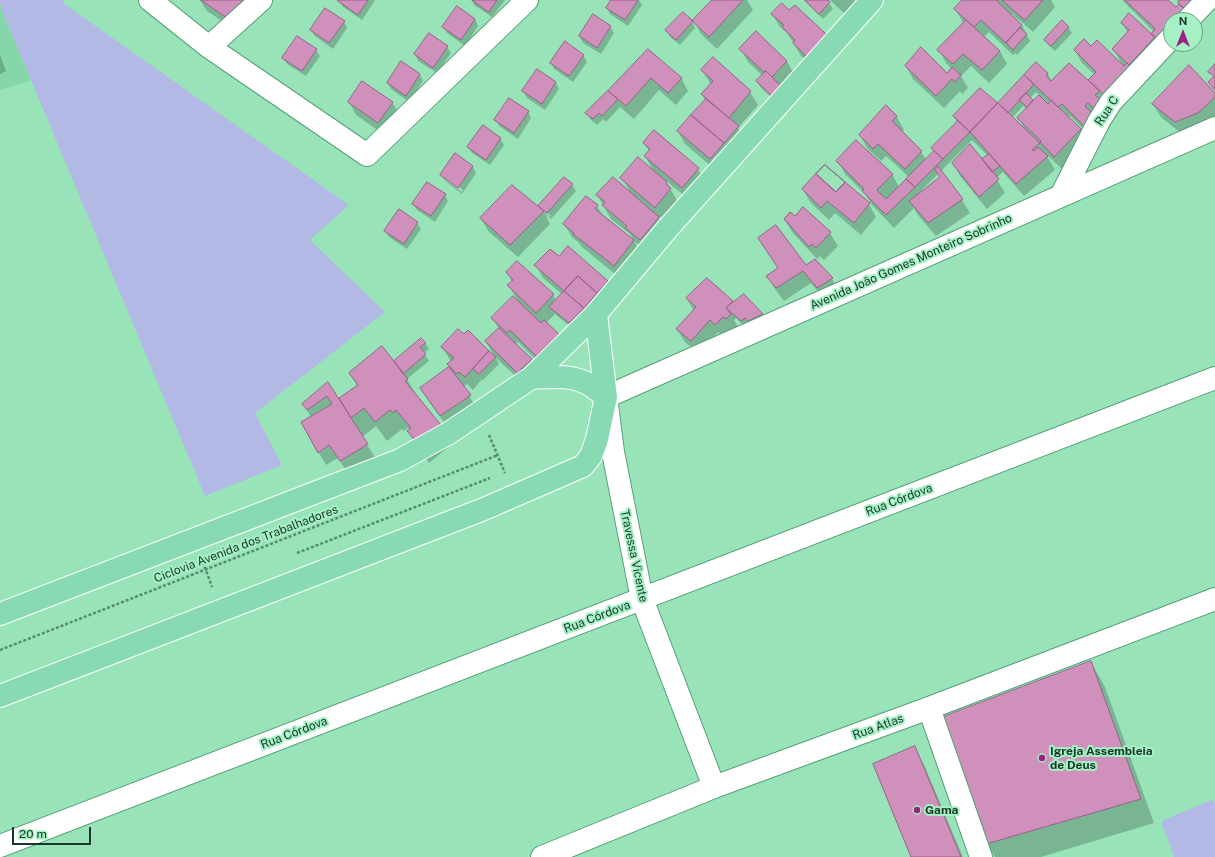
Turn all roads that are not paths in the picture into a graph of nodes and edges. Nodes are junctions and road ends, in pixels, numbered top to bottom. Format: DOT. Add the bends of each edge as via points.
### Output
graph roads {
  1 [pos="150,0"];
  2 [pos="261,0"];
  3 [pos="527,0"];
  4 [pos="872,0"];
  5 [pos="1207,0"];
  6 [pos="1196,12"];
  7 [pos="209,47"];
  8 [pos="1163,47"];
  9 [pos="1215,128"];
  10 [pos="1061,196"];
  11 [pos="596,314"];
  12 [pos="531,378"];
  13 [pos="1215,378"];
  14 [pos="606,397"];
  15 [pos="642,599"];
  16 [pos="1215,599"];
  17 [pos="0,614"];
  18 [pos="0,696"];
  19 [pos="929,708"];
  20 [pos="714,788"];
  21 [pos="0,846"];
  22 [pos="542,857"];
  23 [pos="981,857"];
  1 -- 7 [label="street"];
  2 -- 7 [label="street"];
  3 -- 7 [label="street" via="367,155"];
  4 -- 11 [label="main road" via="668,228"];
  5 -- 6 [label="street"];
  8 -- 10 [label="street, Rua C" via="1111,102"];
  9 -- 10 [label="street, Avenida João Gomes Monteiro Sobrinho"];
  10 -- 14 [label="street, Avenida João Gomes Monteiro Sobrinho"];
  11 -- 12 [label="main road"];
  11 -- 14 [label="main road, Travessa Vicente"];
  12 -- 14 [label="main road" via="555,376 575,379 590,385"];
  12 -- 17 [label="main road" via="449,433 400,460"];
  13 -- 15 [label="street, Rua Córdova"];
  14 -- 15 [label="street, Travessa Vicente" via="613,452"];
  14 -- 18 [label="main road" via="597,439 591,456 583,466 477,512"];
  15 -- 20 [label="street, Travessa Vicente"];
  15 -- 21 [label="street, Rua Córdova"];
  16 -- 19 [label="street, Rua Atlas"];
  19 -- 20 [label="street, Rua Atlas"];
  19 -- 23 [label="street"];
  20 -- 22 [label="street, Rua Atlas"];
}
